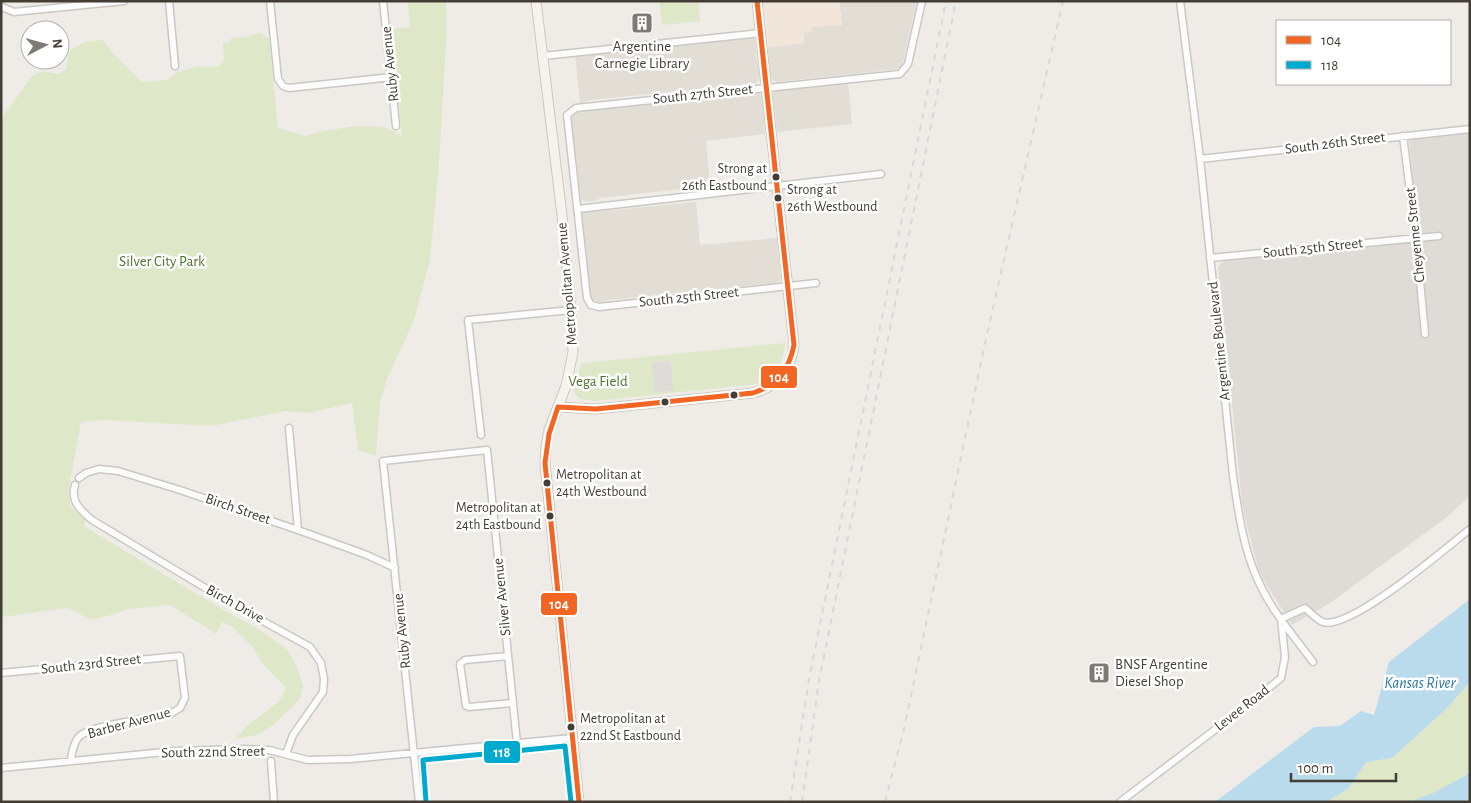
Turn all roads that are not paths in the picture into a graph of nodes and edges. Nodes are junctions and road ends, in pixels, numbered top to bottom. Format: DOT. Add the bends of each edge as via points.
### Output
graph roads {
  1 [pos="124,1"];
  2 [pos="169,1"];
  3 [pos="270,1"];
  4 [pos="383,1"];
  5 [pos="536,1"];
  6 [pos="757,1"];
  7 [pos="922,1"];
  8 [pos="1180,1"];
  9 [pos="3,6"];
  10 [pos="761,32"];
  11 [pos="543,56"];
  12 [pos="175,66"];
  13 [pos="392,77"];
  14 [pos="766,88"];
  15 [pos="396,126"];
  16 [pos="1470,129"];
  17 [pos="1403,136"];
  18 [pos="1200,159"];
  19 [pos="881,174"];
  20 [pos="777,187"];
  21 [pos="578,209"];
  22 [pos="1439,236"];
  23 [pos="1416,238"];
  24 [pos="1210,258"];
  25 [pos="816,283"];
  26 [pos="787,286"];
  27 [pos="571,310"];
  28 [pos="1425,334"];
  29 [pos="558,407"];
  30 [pos="289,428"];
  31 [pos="481,436"];
  32 [pos="383,461"];
  33 [pos="79,478"];
  34 [pos="75,485"];
  35 [pos="1470,529"];
  36 [pos="298,530"];
  37 [pos="395,568"];
  38 [pos="1281,619"];
  39 [pos="180,656"];
  40 [pos="508,656"];
  41 [pos="1313,662"];
  42 [pos="1,673"];
  43 [pos="512,703"];
  44 [pos="572,738"];
  45 [pos="516,743"];
  46 [pos="415,753"];
  47 [pos="286,754"];
  48 [pos="71,760"];
  49 [pos="271,761"];
  50 [pos="1,768"];
  51 [pos="274,802"];
  52 [pos="419,802"];
  53 [pos="579,802"];
  54 [pos="1120,802"];
  1 -- 9 [label="street" via="14,12"];
  2 -- 12 [label="street"];
  3 -- 13 [label="street" via="278,79 283,86"];
  4 -- 13 [label="street, Ruby Avenue"];
  5 -- 11 [label="main road, Metropolitan Avenue"];
  6 -- 10 [label="main road"];
  7 -- 14 [label="street, South 27th Street" via="908,64 900,74"];
  8 -- 18 [label="street, Argentine Boulevard"];
  10 -- 11 [label="street"];
  10 -- 14 [label="main road"];
  11 -- 27 [label="main road, Metropolitan Avenue"];
  13 -- 15 [label="street, Ruby Avenue"];
  14 -- 20 [label="main road"];
  14 -- 21 [label="street, South 27th Street" via="576,108 568,115"];
  16 -- 17 [label="street, South 26th Street"];
  17 -- 18 [label="street, South 26th Street"];
  17 -- 23 [label="street, Cheyenne Street"];
  18 -- 24 [label="street, Argentine Boulevard"];
  19 -- 20 [label="street"];
  20 -- 21 [label="street"];
  20 -- 26 [label="main road"];
  21 -- 26 [label="street, South 25th Street" via="587,298 591,305 599,307"];
  22 -- 23 [label="street, South 25th Street"];
  23 -- 24 [label="street, South 25th Street"];
  23 -- 28 [label="street, Cheyenne Street"];
  24 -- 38 [label="street, Argentine Boulevard" via="1238,507 1256,577"];
  25 -- 26 [label="street, South 25th Street"];
  26 -- 29 [label="main road" via="793,351 788,369 779,381 763,391 596,409"];
  27 -- 29 [label="main road, Metropolitan Avenue" via="573,352"];
  27 -- 31 [label="street" via="468,320"];
  29 -- 44 [label="main road, Metropolitan Avenue" via="549,430 545,463"];
  30 -- 36 [label="street"];
  32 -- 37 [label="street, Ruby Avenue"];
  32 -- 40 [label="street, Silver Avenue" via="486,450"];
  33 -- 36 [label="street, Birch Street" via="99,469 118,471"];
  34 -- 47 [label="street, Birch Drive" via="73,496 77,507 92,520 310,647 321,664 323,692 293,735"];
  35 -- 38 [label="street" via="1354,615 1337,622 1323,622 1304,608"];
  36 -- 37 [label="street, Birch Street"];
  37 -- 46 [label="street, Ruby Avenue"];
  38 -- 41 [label="street, Argentine Boulevard"];
  38 -- 54 [label="street, Levee Road" via="1285,657 1281,678"];
  39 -- 42 [label="street, South 23rd Street"];
  39 -- 48 [label="street, Barber Avenue" via="185,698 180,708 170,714 95,729 80,736 72,750"];
  40 -- 43 [label="street, Silver Avenue"];
  40 -- 43 [label="street" via="461,662 462,683 466,706"];
  43 -- 45 [label="street, Silver Avenue"];
  44 -- 45 [label="street, South 22nd Street"];
  44 -- 53 [label="main road, Metropolitan Avenue"];
  45 -- 46 [label="street, South 22nd Street"];
  46 -- 47 [label="street, South 22nd Street" via="350,760 308,760"];
  46 -- 52 [label="street, Ruby Avenue"];
  47 -- 48 [label="street, South 22nd Street" via="269,750 175,751"];
  48 -- 50 [label="street, South 22nd Street"];
  49 -- 51 [label="street"];
}
